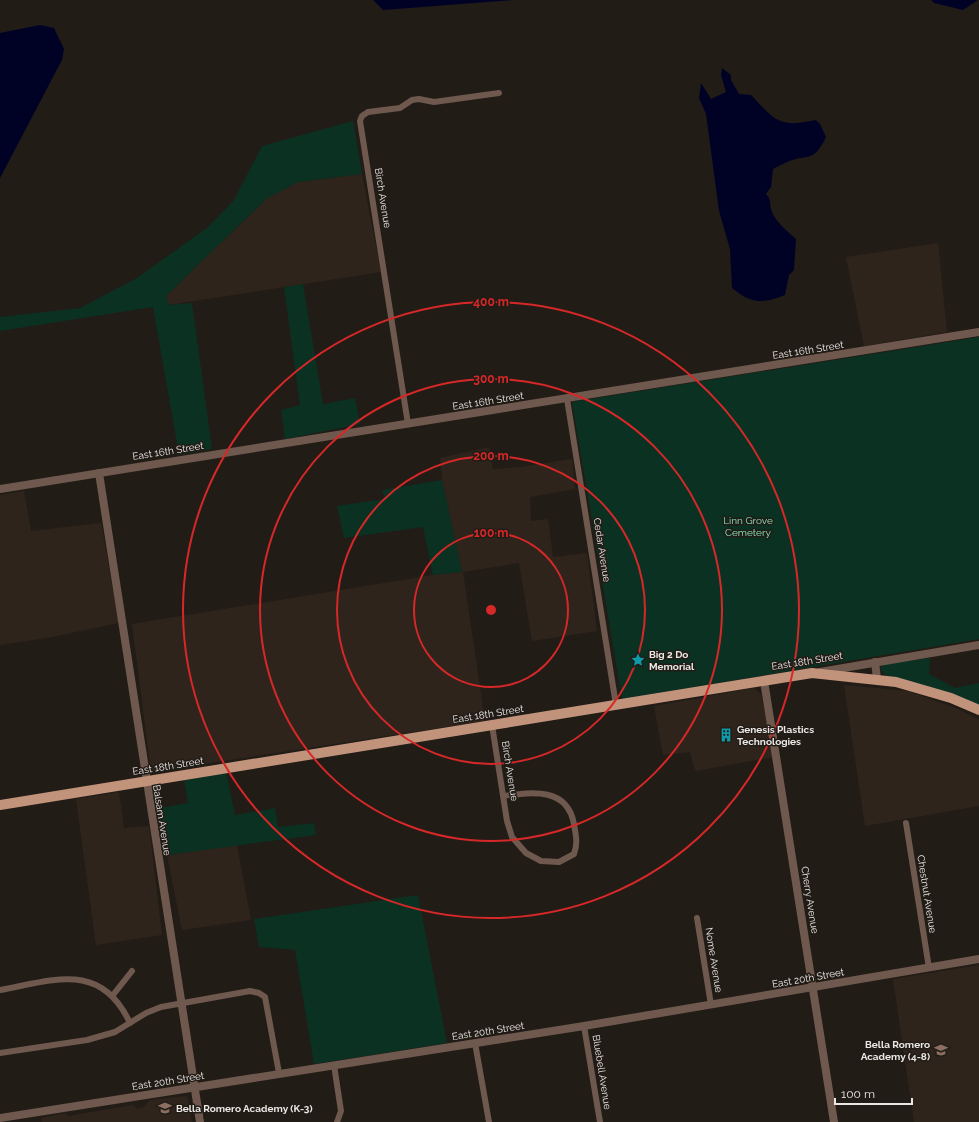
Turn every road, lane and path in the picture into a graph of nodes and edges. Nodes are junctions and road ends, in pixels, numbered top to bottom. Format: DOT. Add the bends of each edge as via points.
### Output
graph roads {
  1 [pos="499,92"];
  2 [pos="979,332"];
  3 [pos="566,399"];
  4 [pos="408,424"];
  5 [pos="99,473"];
  6 [pos="0,489"];
  7 [pos="979,645"];
  8 [pos="875,662"];
  9 [pos="812,673"];
  10 [pos="876,679"];
  11 [pos="764,681"];
  12 [pos="616,705"];
  13 [pos="979,710"];
  14 [pos="492,725"];
  15 [pos="146,781"];
  16 [pos="503,796"];
  17 [pos="0,805"];
  18 [pos="906,823"];
  19 [pos="697,918"];
  20 [pos="979,960"];
  21 [pos="929,968"];
  22 [pos="132,971"];
  23 [pos="814,987"];
  24 [pos="0,990"];
  25 [pos="113,995"];
  26 [pos="178,1005"];
  27 [pos="712,1005"];
  28 [pos="130,1023"];
  29 [pos="584,1026"];
  30 [pos="475,1043"];
  31 [pos="0,1054"];
  32 [pos="334,1065"];
  33 [pos="279,1074"];
  34 [pos="194,1087"];
  35 [pos="0,1118"];
  36 [pos="200,1122"];
  37 [pos="337,1122"];
  38 [pos="489,1122"];
  39 [pos="600,1122"];
  40 [pos="834,1122"];
  1 -- 4 [label="street, Birch Avenue" via="434,102 412,100 400,108 368,112 360,121"];
  2 -- 3 [label="street, East 16th Street"];
  3 -- 4 [label="street, East 16th Street"];
  3 -- 12 [label="street, Cedar Avenue"];
  4 -- 5 [label="street, East 16th Street" via="344,432"];
  5 -- 6 [label="street, East 16th Street"];
  5 -- 15 [label="street, Balsam Avenue"];
  7 -- 8 [label="street, East 18th Street"];
  8 -- 9 [label="street, East 18th Street"];
  8 -- 10 [label="street"];
  9 -- 10 [label="main road"];
  9 -- 11 [label="main road, East 18th Street"];
  10 -- 13 [label="main road" via="918,687"];
  11 -- 12 [label="main road, East 18th Street"];
  11 -- 23 [label="street, Cherry Avenue"];
  12 -- 14 [label="main road, East 18th Street"];
  14 -- 15 [label="main road, East 18th Street"];
  14 -- 16 [label="street, Birch Avenue"];
  15 -- 17 [label="main road, East 18th Street"];
  15 -- 26 [label="street, Balsam Avenue"];
  16 -- 16 [label="street, Birch Avenue" via="512,837 526,852 541,861 559,862 574,854 578,844 572,815 560,798 530,792"];
  18 -- 21 [label="street, Chestnut Avenue"];
  19 -- 27 [label="street, Nome Avenue"];
  20 -- 21 [label="street, East 20th Street"];
  21 -- 23 [label="street, East 20th Street"];
  22 -- 25 [label="street"];
  23 -- 27 [label="street, East 20th Street"];
  23 -- 40 [label="street, Cherry Avenue"];
  24 -- 25 [label="street" via="77,979 101,986"];
  25 -- 28 [label="street" via="124,1009"];
  26 -- 28 [label="street" via="151,1011"];
  26 -- 33 [label="street" via="250,992 266,997"];
  26 -- 34 [label="street, Balsam Avenue"];
  27 -- 29 [label="street, East 20th Street"];
  28 -- 31 [label="street" via="115,1032 87,1040"];
  29 -- 30 [label="street, East 20th Street"];
  29 -- 39 [label="street, Bluebell Avenue"];
  30 -- 32 [label="street, East 20th Street"];
  30 -- 38 [label="street"];
  32 -- 33 [label="street, East 20th Street"];
  32 -- 37 [label="street" via="341,1111"];
  33 -- 34 [label="street, East 20th Street"];
  34 -- 35 [label="street, East 20th Street"];
  34 -- 36 [label="street, Balsam Avenue"];
}
